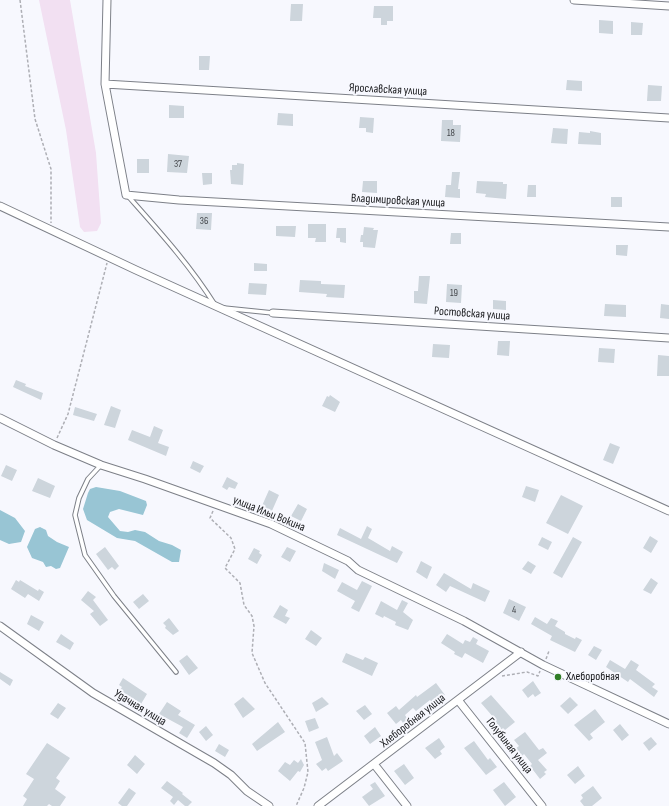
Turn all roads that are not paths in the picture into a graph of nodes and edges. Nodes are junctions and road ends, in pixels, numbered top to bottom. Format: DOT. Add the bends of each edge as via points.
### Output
graph roads {
  1 [pos="107,0"];
  2 [pos="574,0"];
  3 [pos="669,6"];
  4 [pos="105,84"];
  5 [pos="669,118"];
  6 [pos="126,195"];
  7 [pos="0,206"];
  8 [pos="669,227"];
  9 [pos="217,307"];
  10 [pos="273,312"];
  11 [pos="669,338"];
  12 [pos="0,418"];
  13 [pos="101,465"];
  14 [pos="669,511"];
  15 [pos="0,626"];
  16 [pos="521,652"];
  17 [pos="176,672"];
  18 [pos="458,700"];
  19 [pos="669,724"];
  20 [pos="374,764"];
  21 [pos="269,806"];
  22 [pos="318,806"];
  23 [pos="407,806"];
  24 [pos="542,806"];
  1 -- 4 [label="street"];
  2 -- 3 [label="street"];
  4 -- 5 [label="street, Ярославская улица"];
  4 -- 6 [label="street"];
  6 -- 8 [label="street, Владимировская улица"];
  6 -- 9 [label="lane" via="202,283"];
  7 -- 9 [label="street"];
  9 -- 10 [label="lane"];
  9 -- 14 [label="street"];
  10 -- 11 [label="street, Ростовская улица"];
  12 -- 13 [label="street, улица Ильи Вокина"];
  13 -- 16 [label="street, улица Ильи Вокина" via="271,524 348,561 358,570"];
  13 -- 17 [label="lane" via="88,479 79,498 75,515 85,555 114,596"];
  15 -- 21 [label="street, Удачная улица" via="93,693 214,763"];
  16 -- 18 [label="street, Хлеборобная улица"];
  16 -- 19 [label="street, улица Ильи Вокина" via="543,665"];
  18 -- 20 [label="street, Хлеборобная улица"];
  18 -- 24 [label="street, Голубиная улица"];
  20 -- 22 [label="street, Хлеборобная улица"];
  20 -- 23 [label="street"];
}
